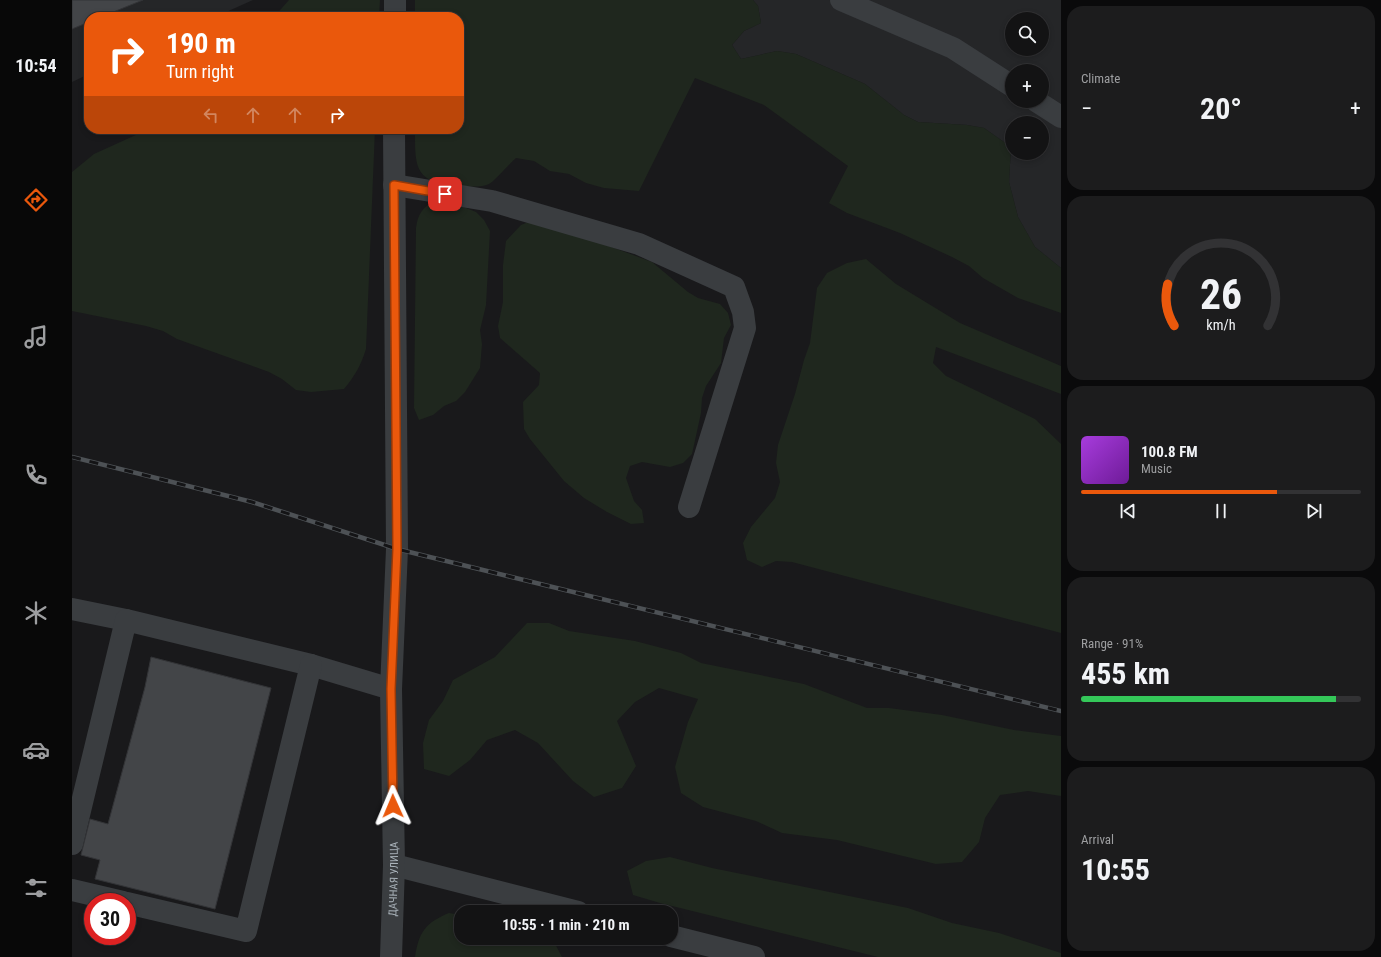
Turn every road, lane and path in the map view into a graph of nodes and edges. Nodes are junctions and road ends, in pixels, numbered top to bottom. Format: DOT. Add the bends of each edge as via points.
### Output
graph roads {
  1 [pos="395,0"];
  2 [pos="841,0"];
  3 [pos="395,12"];
  4 [pos="1005,81"];
  5 [pos="1047,108"];
  6 [pos="1061,117"];
  7 [pos="394,134"];
  8 [pos="394,185"];
  9 [pos="689,507"];
  10 [pos="72,609"];
  11 [pos="126,620"];
  12 [pos="311,665"];
  13 [pos="391,689"];
  14 [pos="72,844"];
  15 [pos="394,865"];
  16 [pos="72,890"];
  17 [pos="84,893"];
  18 [pos="136,905"];
  19 [pos="551,905"];
  20 [pos="678,938"];
  21 [pos="391,957"];
  22 [pos="754,957"];
  1 -- 3 [label="street"];
  2 -- 4 [label="street" via="953,48"];
  5 -- 6 [label="street"];
  7 -- 8 [label="street, ДАЧНАЯ УЛИЦА"];
  8 -- 9 [label="street" via="492,201 632,242 734,287 743,312 745,328"];
  8 -- 13 [label="street, ДАЧНАЯ УЛИЦА" via="397,549"];
  10 -- 11 [label="street"];
  11 -- 12 [label="street"];
  11 -- 14 [label="street"];
  12 -- 13 [label="street"];
  12 -- 18 [label="street" via="246,931"];
  13 -- 15 [label="street, ДАЧНАЯ УЛИЦА"];
  15 -- 19 [label="street"];
  15 -- 21 [label="street, ДАЧНАЯ УЛИЦА"];
  16 -- 17 [label="street"];
  20 -- 22 [label="street"];
}
